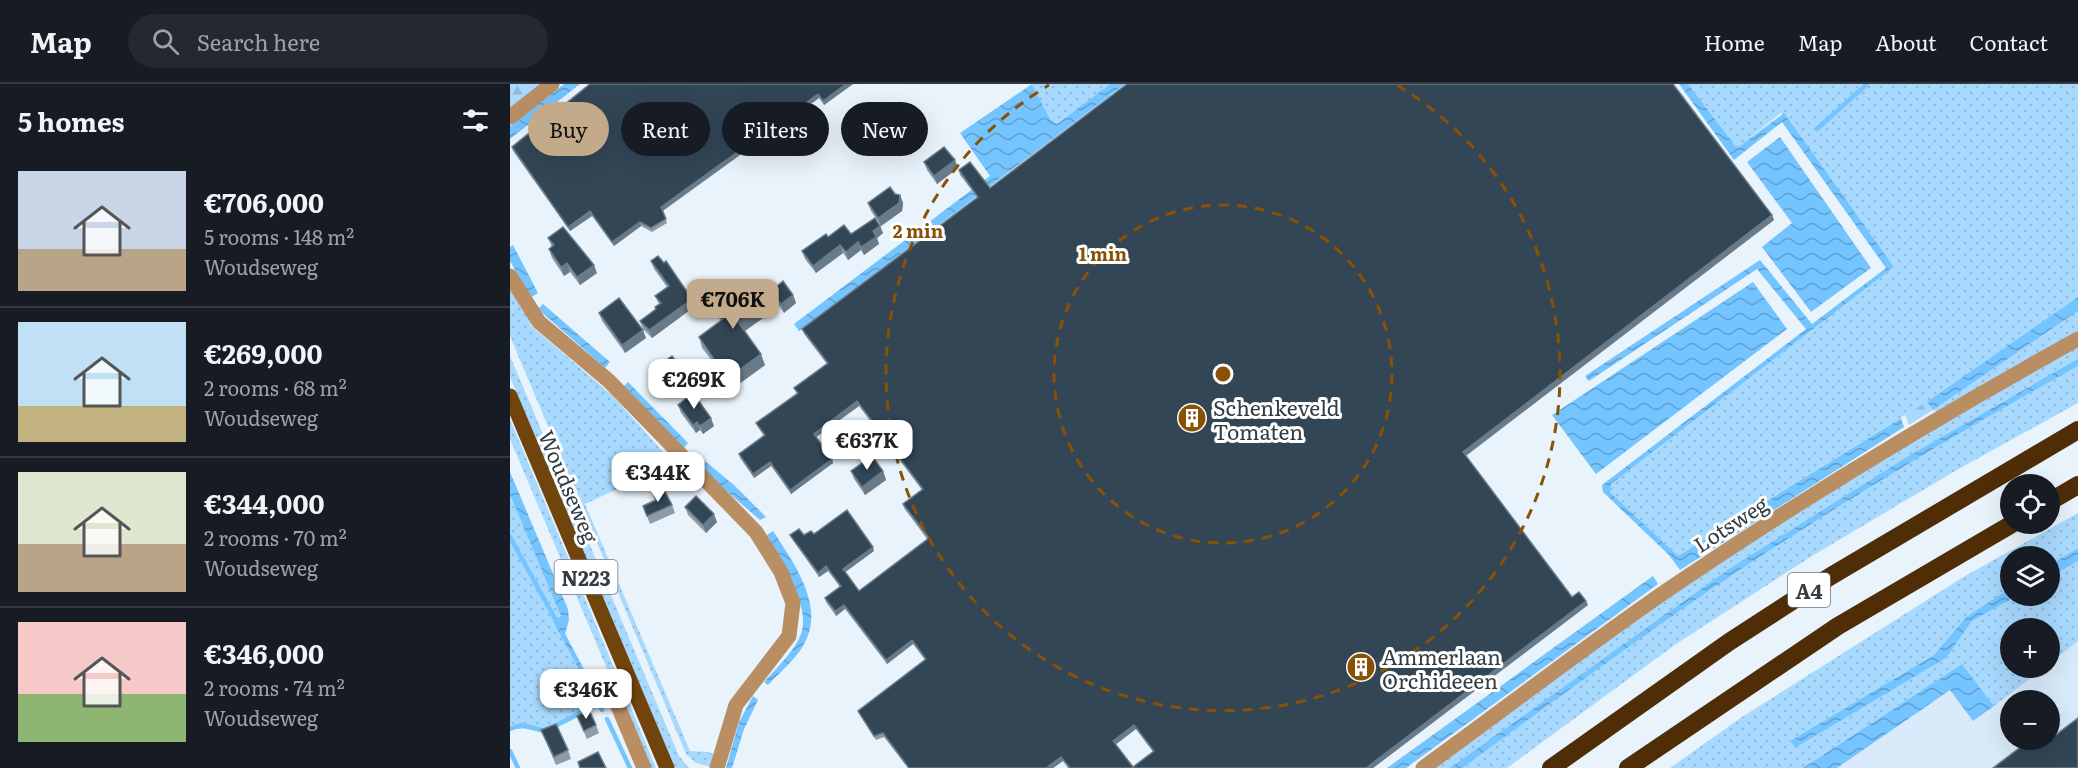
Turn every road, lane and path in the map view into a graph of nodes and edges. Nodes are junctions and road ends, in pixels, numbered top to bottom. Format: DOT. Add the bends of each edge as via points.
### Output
graph roads {
  1 [pos="552,84"];
  2 [pos="510,117"];
  3 [pos="510,276"];
  4 [pos="2078,339"];
  5 [pos="510,396"];
  6 [pos="2078,430"];
  7 [pos="2078,485"];
  8 [pos="2060,496"];
  9 [pos="2000,531"];
  10 [pos="610,687"];
  11 [pos="664,765"];
  12 [pos="644,768"];
  13 [pos="717,768"];
  14 [pos="1423,768"];
  15 [pos="1551,768"];
  16 [pos="1628,768"];
  1 -- 2 [label="street"];
  3 -- 13 [label="street" via="539,322 609,381 748,523 781,572 793,603 789,636 736,705"];
  4 -- 14 [label="street, Lotsweg" via="1922,428 1764,526 1670,588"];
  5 -- 11 [label="main road, Woudseweg / N223"];
  6 -- 15 [label="highway, A4" via="1831,576"];
  7 -- 8 [label="highway"];
  9 -- 16 [label="highway, A4" via="1838,626"];
  10 -- 12 [label="street"];
}
